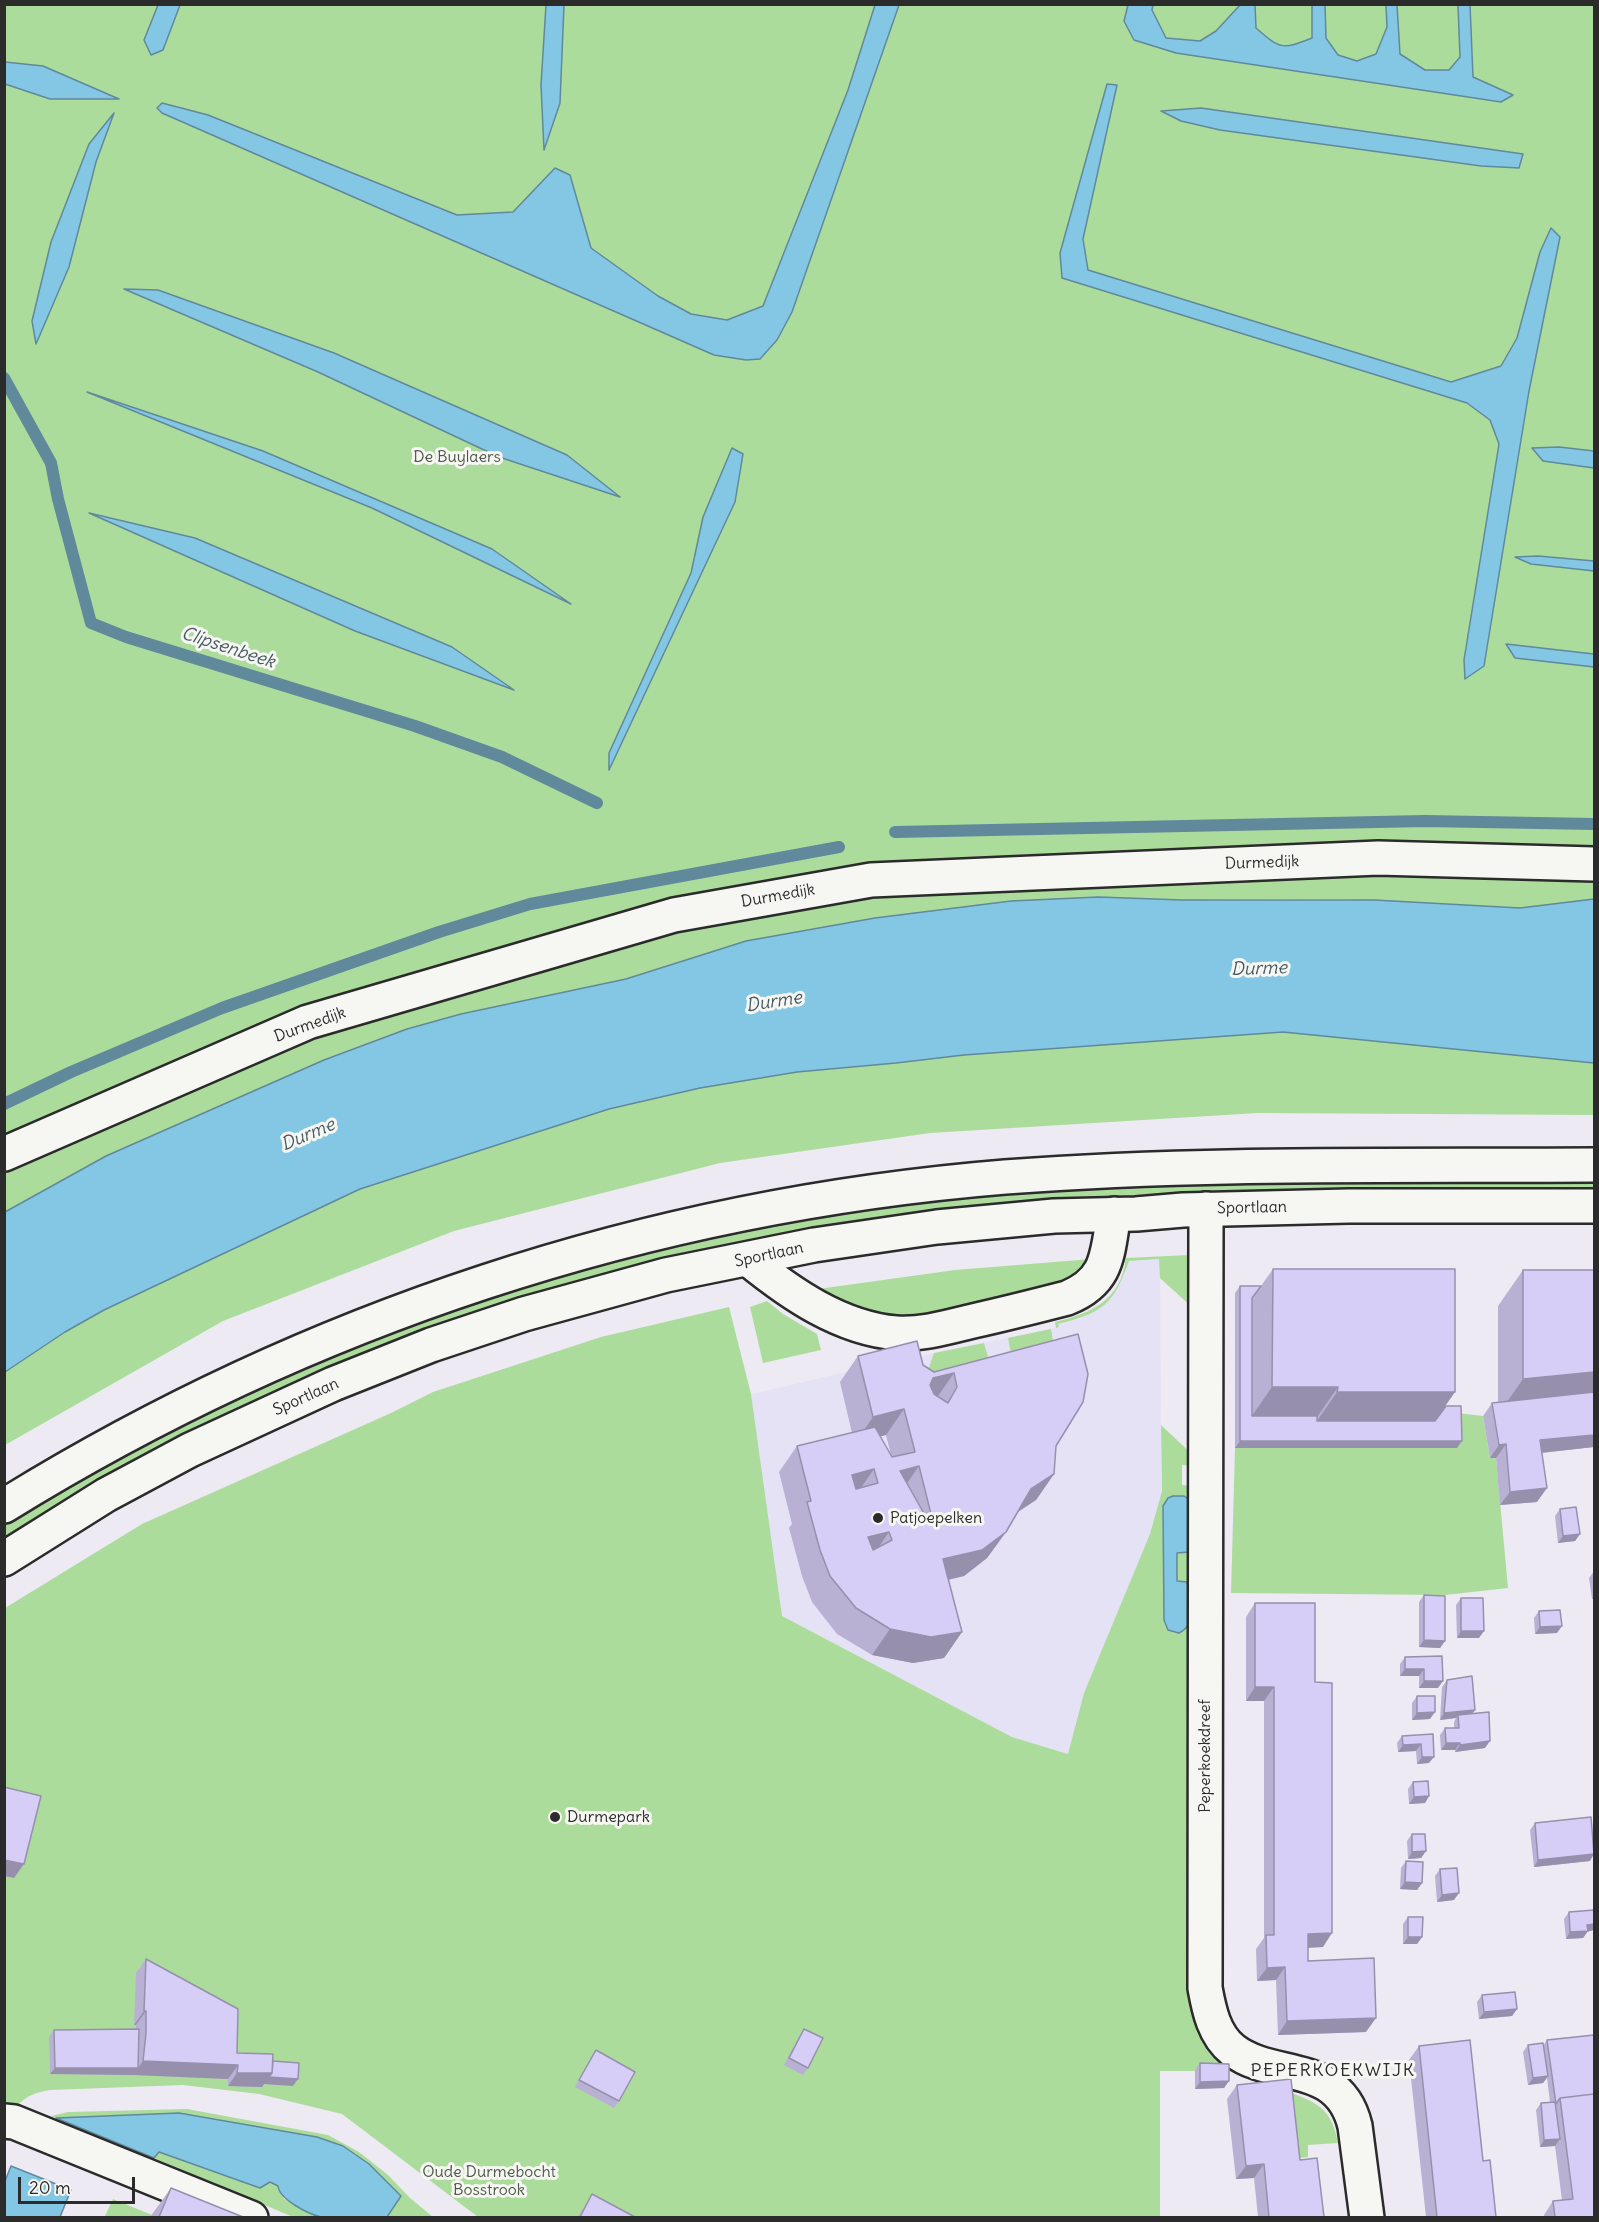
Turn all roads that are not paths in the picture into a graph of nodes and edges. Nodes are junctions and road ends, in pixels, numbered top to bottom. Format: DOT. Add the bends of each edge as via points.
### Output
graph roads {
  1 [pos="1594,864"];
  2 [pos="4,1154"];
  3 [pos="1594,1165"];
  4 [pos="1594,1206"];
  5 [pos="1206,1209"];
  6 [pos="1114,1214"];
  7 [pos="749,1260"];
  8 [pos="4,1506"];
  9 [pos="4,1558"];
  10 [pos="16,2124"];
  11 [pos="251,2217"];
  12 [pos="1367,2217"];
  1 -- 2 [label="main road, Durmedijk" via="1378,858 871,880 674,915 308,1022"];
  3 -- 8 [label="main road" via="1271,1165 1073,1172 865,1193 704,1222 576,1253 362,1325 197,1399"];
  4 -- 5 [label="main road, Sportlaan"];
  5 -- 6 [label="main road, Sportlaan"];
  5 -- 12 [label="main road, Peperkoekdreef" via="1205,1988 1211,2018 1232,2050 1315,2078 1341,2098 1355,2126"];
  6 -- 7 [label="main road, Sportlaan" via="937,1227 814,1245"];
  6 -- 7 [label="main road" via="1104,1265 1083,1292 932,1330 897,1333 850,1322 810,1304"];
  7 -- 9 [label="main road, Sportlaan" via="582,1296 383,1364 190,1450 106,1495"];
  10 -- 11 [label="main road"];
}
